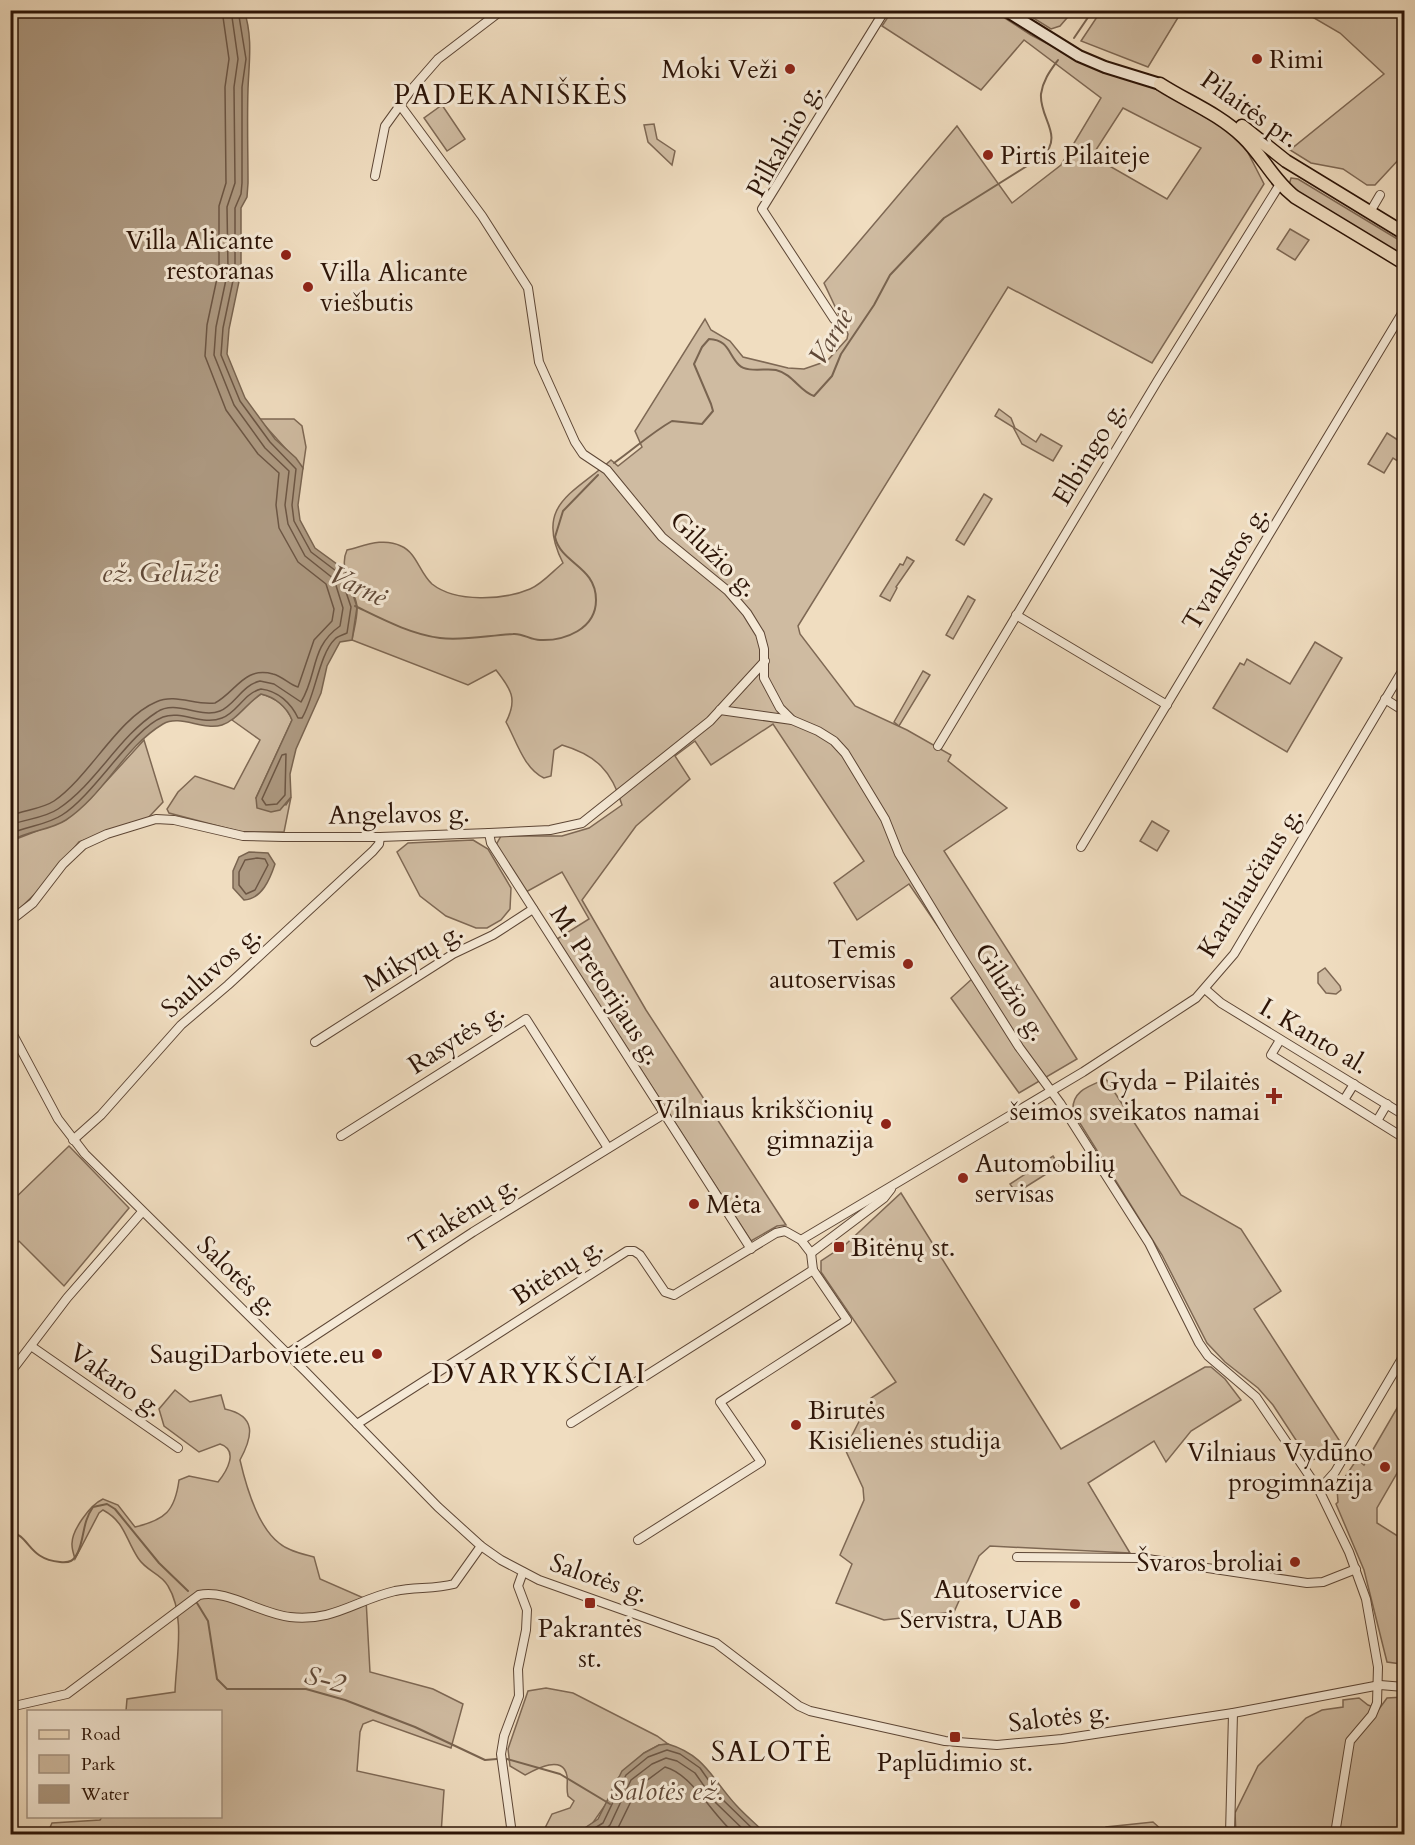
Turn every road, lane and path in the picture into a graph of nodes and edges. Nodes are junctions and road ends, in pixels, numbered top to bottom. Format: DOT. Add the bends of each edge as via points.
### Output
graph roads {
  1 [pos="502,10"];
  2 [pos="885,10"];
  3 [pos="1005,10"];
  4 [pos="1160,84"];
  5 [pos="399,105"];
  6 [pos="375,176"];
  7 [pos="1312,178"];
  8 [pos="1280,184"];
  9 [pos="1380,195"];
  10 [pos="1370,212"];
  11 [pos="1404,233"];
  12 [pos="1404,263"];
  13 [pos="1404,310"];
  14 [pos="834,319"];
  15 [pos="1016,615"];
  16 [pos="765,661"];
  17 [pos="1404,668"];
  18 [pos="1386,699"];
  19 [pos="1167,705"];
  20 [pos="720,710"];
  21 [pos="1404,711"];
  22 [pos="792,720"];
  23 [pos="938,746"];
  24 [pos="489,833"];
  25 [pos="380,837"];
  26 [pos="1081,847"];
  27 [pos="533,909"];
  28 [pos="10,921"];
  29 [pos="1205,989"];
  30 [pos="10,1029"];
  31 [pos="1280,1040"];
  32 [pos="315,1042"];
  33 [pos="1354,1084"];
  34 [pos="1052,1090"];
  35 [pos="1344,1100"];
  36 [pos="1387,1104"];
  37 [pos="664,1114"];
  38 [pos="1404,1115"];
  39 [pos="1377,1121"];
  40 [pos="341,1136"];
  41 [pos="1404,1138"];
  42 [pos="73,1140"];
  43 [pos="608,1148"];
  44 [pos="892,1187"];
  45 [pos="142,1212"];
  46 [pos="801,1240"];
  47 [pos="751,1249"];
  48 [pos="811,1253"];
  49 [pos="813,1270"];
  50 [pos="31,1346"];
  51 [pos="287,1354"];
  52 [pos="1404,1355"];
  53 [pos="10,1373"];
  54 [pos="571,1423"];
  55 [pos="357,1424"];
  56 [pos="178,1449"];
  57 [pos="1319,1490"];
  58 [pos="638,1540"];
  59 [pos="481,1546"];
  60 [pos="1017,1557"];
  61 [pos="1356,1569"];
  62 [pos="523,1572"];
  63 [pos="1380,1685"];
  64 [pos="1404,1687"];
  65 [pos="10,1707"];
  66 [pos="1233,1713"];
  67 [pos="512,1834"];
  68 [pos="1230,1834"];
  69 [pos="1335,1834"];
  1 -- 5 [label="street" via="429,67"];
  2 -- 14 [label="street, Pilkalnio g." via="762,209"];
  3 -- 4 [label="main road, Pilaitės pr." via="1085,59"];
  4 -- 7 [label="main road, Pilaitės pr." via="1178,87 1215,105"];
  4 -- 8 [label="main road, Pilaitės pr." via="1236,130"];
  5 -- 6 [label="street" via="385,126"];
  5 -- 16 [label="street, Gilužio g." via="521,275 531,297 539,362 575,442 583,454 607,470 662,537 728,591 747,612 760,634"];
  7 -- 8 [label="main road, Pilaitės pr." via="1289,173"];
  7 -- 10 [label="main road, Pilaitės pr."];
  8 -- 12 [label="main road, Pilaitės pr."];
  8 -- 15 [label="street, Elbingo g."];
  9 -- 10 [label="street"];
  10 -- 11 [label="main road, Pilaitės pr."];
  13 -- 19 [label="street, Tvankstos g."];
  15 -- 19 [label="street"];
  15 -- 23 [label="street, Elbingo g."];
  16 -- 20 [label="street, Angelavos g."];
  16 -- 22 [label="street, Gilužio g." via="764,678 780,708"];
  17 -- 18 [label="street, Karaliaučiaus g."];
  18 -- 21 [label="street"];
  18 -- 29 [label="street, Karaliaučiaus g." via="1234,954"];
  19 -- 26 [label="street, Tvankstos g."];
  20 -- 22 [label="street"];
  20 -- 24 [label="street, Angelavos g." via="582,823 550,830"];
  22 -- 34 [label="street, Gilužio g." via="818,731 845,753 932,908 1020,1047"];
  24 -- 25 [label="street, Angelavos g."];
  24 -- 27 [label="street, M. Pretorijaus g." via="491,843"];
  25 -- 28 [label="street, Angelavos g." via="243,836 156,819 107,834 73,852 42,892"];
  25 -- 42 [label="street, Sauluvos g." via="378,846 228,986 180,1025 101,1115"];
  27 -- 32 [label="street, Mikytų g." via="493,935 453,954"];
  27 -- 37 [label="street, M. Pretorijaus g."];
  29 -- 31 [label="street, I. Kanto al." via="1214,999"];
  29 -- 34 [label="street, Karaliaučiaus g."];
  30 -- 42 [label="street, Salotės g." via="48,1103"];
  31 -- 33 [label="street, I. Kanto al."];
  31 -- 35 [label="street, I. Kanto al." via="1271,1054"];
  33 -- 35 [label="street"];
  33 -- 36 [label="street, I. Kanto al."];
  34 -- 44 [label="street"];
  34 -- 57 [label="street, Gilužio g." via="1149,1243 1199,1343 1208,1356 1256,1396"];
  35 -- 39 [label="street, I. Kanto al."];
  36 -- 38 [label="street, I. Kanto al."];
  36 -- 39 [label="street"];
  37 -- 43 [label="street, Trakėnų g."];
  37 -- 47 [label="street, M. Pretorijaus g."];
  39 -- 41 [label="street, I. Kanto al."];
  40 -- 43 [label="street, Rasytės g." via="526,1019"];
  42 -- 45 [label="street, Salotės g."];
  43 -- 51 [label="street, Trakėnų g."];
  44 -- 46 [label="street"];
  44 -- 48 [label="street" via="884,1198"];
  45 -- 50 [label="street"];
  45 -- 51 [label="street, Salotės g."];
  46 -- 47 [label="street, Bitėnų g." via="781,1231"];
  46 -- 48 [label="street"];
  47 -- 55 [label="street, Bitėnų g." via="674,1295 665,1292 640,1255 627,1251"];
  48 -- 49 [label="street"];
  49 -- 54 [label="street"];
  49 -- 58 [label="street" via="847,1320 720,1402 761,1462"];
  50 -- 53 [label="street"];
  50 -- 56 [label="street, Vakaro g."];
  51 -- 55 [label="street, Salotės g."];
  52 -- 57 [label="street" via="1335,1472"];
  55 -- 59 [label="street, Salotės g." via="438,1508"];
  57 -- 61 [label="street, Gilužio g."];
  59 -- 62 [label="street, Salotės g."];
  59 -- 65 [label="street" via="454,1584 396,1591 326,1617 290,1617 244,1605 222,1593 198,1594 67,1694"];
  60 -- 61 [label="street" via="1141,1558 1307,1583 1323,1582"];
  61 -- 63 [label="street, Gilužio g." via="1370,1616"];
  62 -- 66 [label="street, Salotės g." via="716,1643 810,1711 885,1730 997,1745"];
  62 -- 67 [label="street" via="518,1586 527,1617 518,1669 519,1696 501,1754"];
  63 -- 64 [label="street, Salotės g."];
  63 -- 66 [label="street, Salotės g."];
  63 -- 69 [label="street" via="1375,1709 1350,1741"];
  66 -- 68 [label="street"];
}
